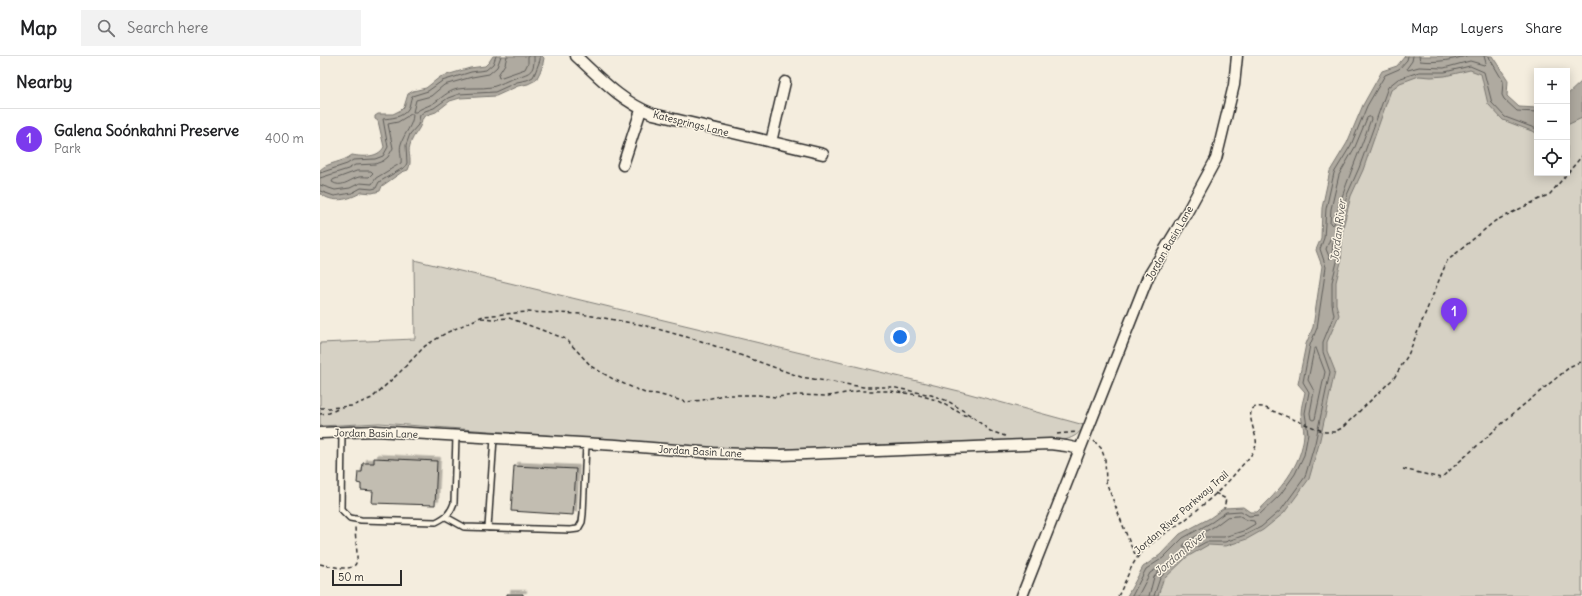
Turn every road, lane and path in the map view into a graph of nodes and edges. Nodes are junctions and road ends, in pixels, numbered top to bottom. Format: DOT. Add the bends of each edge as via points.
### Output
graph roads {
  1 [pos="576,56"];
  2 [pos="1237,56"];
  3 [pos="785,82"];
  4 [pos="642,110"];
  5 [pos="772,142"];
  6 [pos="823,154"];
  7 [pos="1582,156"];
  8 [pos="623,165"];
  9 [pos="481,318"];
  10 [pos="1582,361"];
  11 [pos="342,407"];
  12 [pos="320,408"];
  13 [pos="320,414"];
  14 [pos="973,417"];
  15 [pos="990,430"];
  16 [pos="342,432"];
  17 [pos="320,433"];
  18 [pos="456,436"];
  19 [pos="494,438"];
  20 [pos="1093,440"];
  21 [pos="586,444"];
  22 [pos="1080,449"];
  23 [pos="1403,469"];
  24 [pos="1215,493"];
  25 [pos="1224,508"];
  26 [pos="446,517"];
  27 [pos="355,519"];
  28 [pos="488,528"];
  29 [pos="1138,558"];
  30 [pos="320,564"];
  31 [pos="1022,596"];
  32 [pos="1118,596"];
  1 -- 4 [label="street, Katesprings Lane" via="620,96"];
  2 -- 22 [label="street, Jordan Basin Lane" via="1234,85 1216,159 1148,277"];
  3 -- 5 [label="street"];
  4 -- 5 [label="street, Katesprings Lane" via="662,117"];
  4 -- 8 [label="street"];
  5 -- 6 [label="street, Katesprings Lane"];
  7 -- 24 [label="path, Jordan River Parkway Trail" via="1550,194 1495,221 1447,261 1408,355 1394,378 1342,428 1334,432 1325,432 1263,407 1253,409 1250,419 1257,439 1256,447 1234,475"];
  9 -- 11 [label="path" via="446,333 425,346 372,398"];
  9 -- 14 [label="path" via="526,312 581,314 643,325 701,341 801,377 863,387 891,387 931,395 948,401"];
  9 -- 14 [label="path" via="509,318 566,339 592,368 645,393 674,400 686,402 723,395 828,396 858,391 890,391 936,400"];
  10 -- 23 [label="path" via="1571,366 1515,412 1441,478"];
  11 -- 12 [label="path"];
  11 -- 13 [label="path" via="330,413"];
  14 -- 15 [label="path"];
  16 -- 17 [label="street, Jordan Basin Lane"];
  16 -- 18 [label="street, Jordan Basin Lane" via="376,431"];
  16 -- 27 [label="lane" via="342,509 345,514"];
  18 -- 19 [label="street, Jordan Basin Lane"];
  18 -- 26 [label="lane" via="454,503"];
  19 -- 21 [label="street, Jordan Basin Lane"];
  19 -- 28 [label="lane"];
  20 -- 29 [label="path" via="1101,448 1106,459 1106,482"];
  21 -- 22 [label="street, Jordan Basin Lane" via="781,455 1050,444"];
  21 -- 28 [label="lane" via="583,514 578,529"];
  22 -- 31 [label="street, Jordan Basin Lane"];
  24 -- 25 [label="path" via="1226,499"];
  24 -- 29 [label="path, Jordan River Parkway Trail"];
  26 -- 27 [label="lane" via="436,522"];
  26 -- 28 [label="lane" via="464,526"];
  27 -- 30 [label="path" via="358,557 356,563 345,569"];
  29 -- 32 [label="path, Jordan River Parkway Trail"];
}
